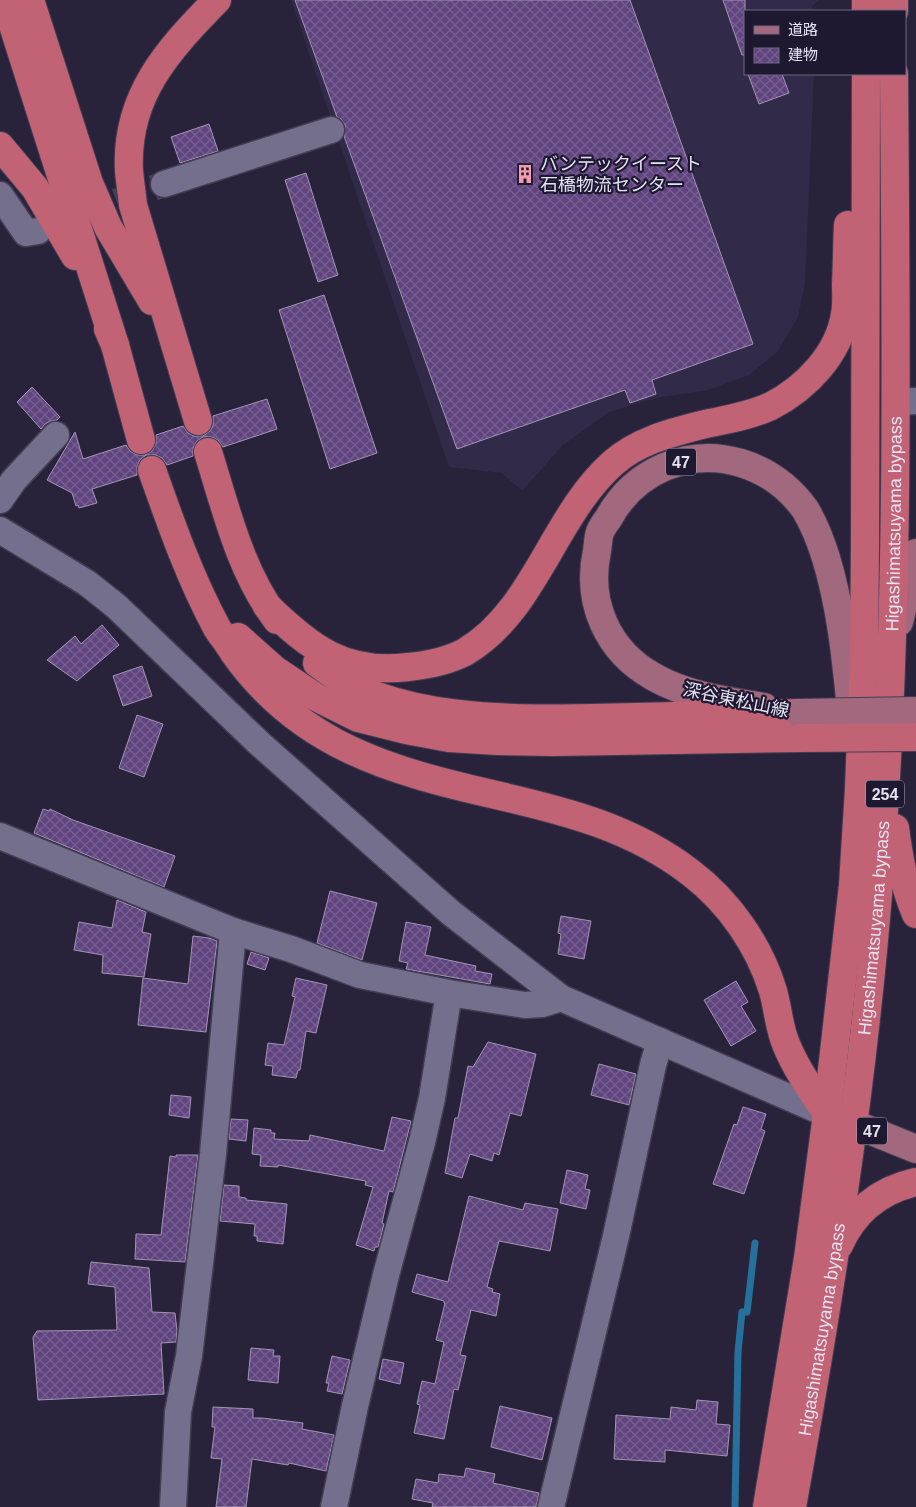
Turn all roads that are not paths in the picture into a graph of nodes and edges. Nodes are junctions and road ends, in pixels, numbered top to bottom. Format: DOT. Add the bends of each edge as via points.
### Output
graph roads {
  1 [pos="5,0"];
  2 [pos="30,0"];
  3 [pos="217,0"];
  4 [pos="866,75"];
  5 [pos="894,75"];
  6 [pos="331,130"];
  7 [pos="0,146"];
  8 [pos="866,146"];
  9 [pos="164,184"];
  10 [pos="0,196"];
  11 [pos="38,231"];
  12 [pos="172,333"];
  13 [pos="115,345"];
  14 [pos="906,401"];
  15 [pos="198,421"];
  16 [pos="56,435"];
  17 [pos="141,440"];
  18 [pos="208,452"];
  19 [pos="152,470"];
  20 [pos="0,500"];
  21 [pos="0,530"];
  22 [pos="916,554"];
  23 [pos="197,585"];
  24 [pos="267,606"];
  25 [pos="892,651"];
  26 [pos="916,711"];
  27 [pos="800,725"];
  28 [pos="916,737"];
  29 [pos="887,762"];
  30 [pos="860,789"];
  31 [pos="0,836"];
  32 [pos="916,914"];
  33 [pos="234,931"];
  34 [pos="450,993"];
  35 [pos="561,998"];
  36 [pos="660,1041"];
  37 [pos="827,1114"];
  38 [pos="853,1123"];
  39 [pos="916,1149"];
  40 [pos="916,1182"];
  41 [pos="834,1259"];
  42 [pos="173,1507"];
  43 [pos="334,1507"];
  44 [pos="551,1507"];
  45 [pos="767,1507"];
  46 [pos="792,1507"];
  1 -- 13 [label="highway"];
  2 -- 12 [label="highway" via="90,183 108,227"];
  3 -- 12 [label="highway" via="185,32 157,68 140,98 131,135 129,170 133,205"];
  4 -- 8 [label="highway, Higashimatsuyama bypass / 254"];
  5 -- 14 [label="highway, Higashimatsuyama bypass / 254"];
  6 -- 9 [label="street"];
  7 -- 13 [label="highway" via="35,188 66,238"];
  8 -- 24 [label="highway" via="849,197 845,314 836,345 818,371 796,391 770,407 669,433 641,444 614,462 579,501 520,596 493,631 465,652 432,664 400,669 369,668 343,662 316,648 292,631"];
  8 -- 30 [label="highway, Higashimatsuyama bypass / 254" via="865,562"];
  10 -- 11 [label="street" via="26,233"];
  12 -- 15 [label="highway"];
  13 -- 17 [label="highway"];
  14 -- 25 [label="highway, Higashimatsuyama bypass / 254"];
  16 -- 20 [label="street"];
  18 -- 24 [label="highway" via="233,532"];
  19 -- 23 [label="highway" via="178,544"];
  21 -- 35 [label="street" via="87,583 116,606 260,744 451,913"];
  22 -- 25 [label="main road"];
  23 -- 27 [label="highway" via="240,640 275,670 314,696 358,718 406,730 449,738 553,742"];
  23 -- 37 [label="highway" via="218,630 247,671 278,704 316,732 358,754 403,771 564,811 610,827 655,848 692,873 723,902 752,942 764,966 786,1043"];
  24 -- 27 [label="highway" via="298,647 327,671 358,689 400,703 492,717"];
  25 -- 29 [label="highway, Higashimatsuyama bypass / 254"];
  26 -- 27 [label="main road, 深谷東松山線 / 47, bridge"];
  27 -- 28 [label="highway, bridge"];
  27 -- 30 [label="main road, 深谷東松山線 / 47" via="725,700 685,691 653,677 628,658 606,631 595,601 594,566 600,532 617,503 640,480 667,465 697,458 728,459 757,468 783,484 805,510 820,541 841,620"];
  29 -- 32 [label="highway" via="899,861"];
  29 -- 38 [label="highway, Higashimatsuyama bypass / 254" via="880,872"];
  30 -- 37 [label="highway, Higashimatsuyama bypass / 254" via="853,885"];
  31 -- 33 [label="street"];
  33 -- 34 [label="street" via="360,975"];
  33 -- 42 [label="street" via="214,1146 189,1356 178,1412"];
  34 -- 35 [label="street" via="525,1005"];
  34 -- 43 [label="street" via="432,1098 379,1303"];
  35 -- 36 [label="street"];
  36 -- 37 [label="street"];
  36 -- 44 [label="street"];
  37 -- 38 [label="main road, 47"];
  37 -- 45 [label="highway, Higashimatsuyama bypass / 254" via="808,1258"];
  38 -- 39 [label="main road, 47"];
  38 -- 41 [label="highway, Higashimatsuyama bypass / 254"];
  40 -- 41 [label="highway" via="872,1200 845,1232"];
  41 -- 46 [label="highway, Higashimatsuyama bypass / 254"];
}
